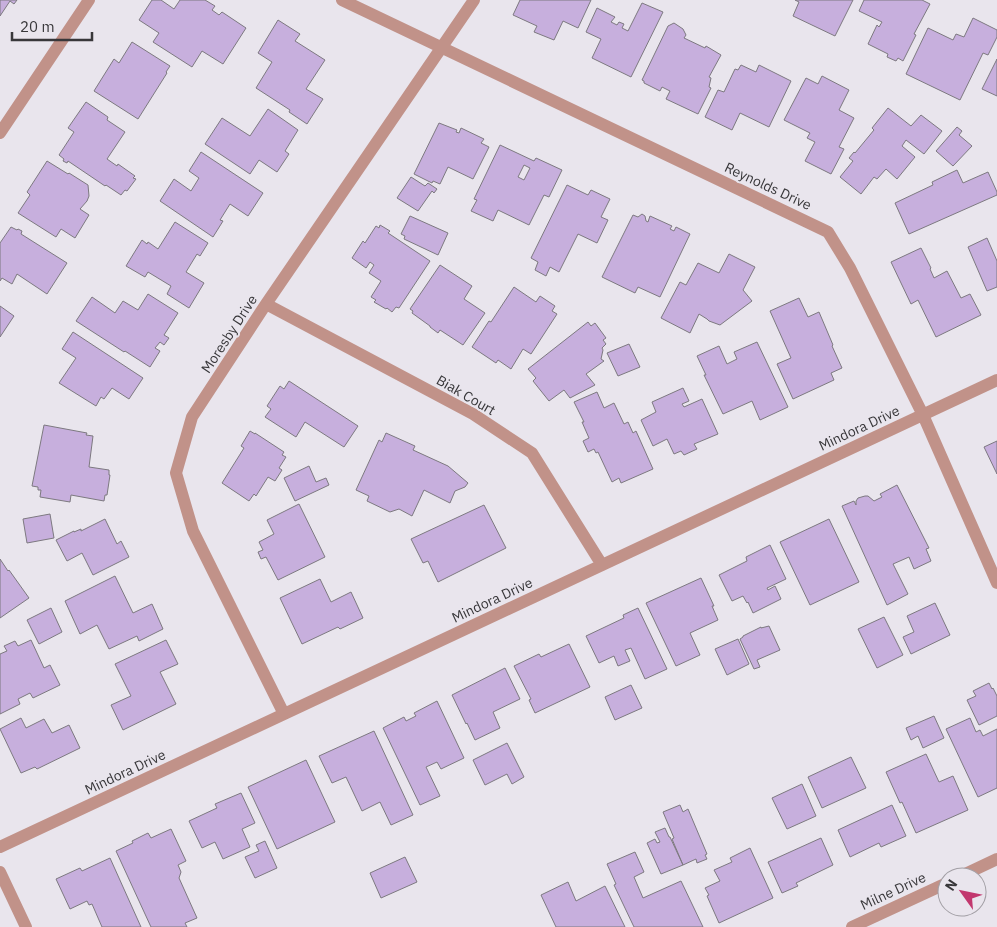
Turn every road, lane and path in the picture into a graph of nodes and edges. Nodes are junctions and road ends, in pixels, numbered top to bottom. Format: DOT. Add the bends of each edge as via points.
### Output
graph roads {
  1 [pos="89,0"];
  2 [pos="342,0"];
  3 [pos="474,0"];
  4 [pos="442,47"];
  5 [pos="0,133"];
  6 [pos="266,304"];
  7 [pos="997,380"];
  8 [pos="923,415"];
  9 [pos="602,566"];
  10 [pos="997,583"];
  11 [pos="284,714"];
  12 [pos="0,847"];
  13 [pos="997,859"];
  14 [pos="980,867"];
  15 [pos="0,872"];
  16 [pos="937,888"];
  17 [pos="26,927"];
  18 [pos="852,927"];
  1 -- 5 [label="street"];
  2 -- 4 [label="street, Reynolds Drive"];
  3 -- 4 [label="street, Moresby Drive"];
  4 -- 6 [label="street, Moresby Drive"];
  4 -- 8 [label="street, Reynolds Drive" via="828,232 850,268"];
  6 -- 9 [label="street, Biak Court" via="472,414 532,453"];
  6 -- 11 [label="street, Moresby Drive" via="192,417 176,473 193,532"];
  7 -- 8 [label="street, Mindora Drive"];
  8 -- 9 [label="street, Mindora Drive"];
  8 -- 10 [label="street, Reynolds Drive"];
  9 -- 11 [label="street, Mindora Drive"];
  11 -- 12 [label="street, Mindora Drive"];
  13 -- 14 [label="street"];
  15 -- 17 [label="street"];
  16 -- 18 [label="street, Milne Drive"];
}
